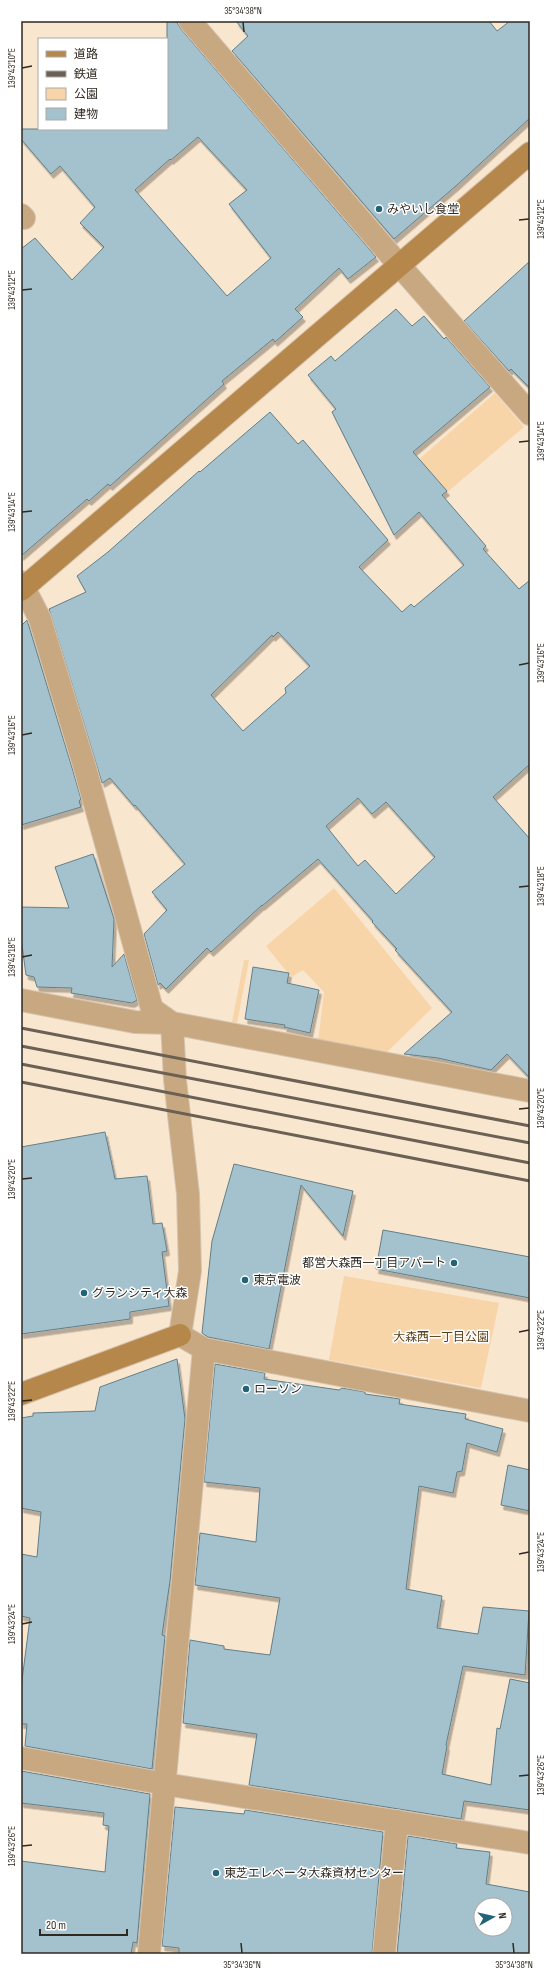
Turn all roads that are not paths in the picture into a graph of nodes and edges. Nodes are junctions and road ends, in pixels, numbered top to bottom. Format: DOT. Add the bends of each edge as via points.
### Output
graph roads {
  1 [pos="190,21"];
  2 [pos="530,153"];
  3 [pos="399,265"];
  4 [pos="530,414"];
  5 [pos="22,586"];
  6 [pos="21,1000"];
  7 [pos="172,1023"];
  8 [pos="530,1091"];
  9 [pos="180,1335"];
  10 [pos="204,1350"];
  11 [pos="21,1394"];
  12 [pos="530,1411"];
  13 [pos="21,1758"];
  14 [pos="165,1784"];
  15 [pos="397,1821"];
  16 [pos="530,1843"];
  17 [pos="149,1954"];
  18 [pos="384,1954"];
  1 -- 3 [label="street"];
  2 -- 3 [label="street"];
  3 -- 4 [label="street"];
  3 -- 5 [label="street"];
  5 -- 7 [label="street" via="40,620 85,768 152,1009"];
  6 -- 7 [label="street" via="135,1022"];
  7 -- 8 [label="street"];
  7 -- 9 [label="street" via="174,1073 188,1194 190,1271"];
  9 -- 10 [label="street"];
  9 -- 11 [label="street"];
  10 -- 12 [label="street"];
  10 -- 14 [label="street"];
  13 -- 14 [label="street"];
  14 -- 15 [label="street"];
  14 -- 17 [label="street"];
  15 -- 16 [label="street"];
  15 -- 18 [label="street"];
}
